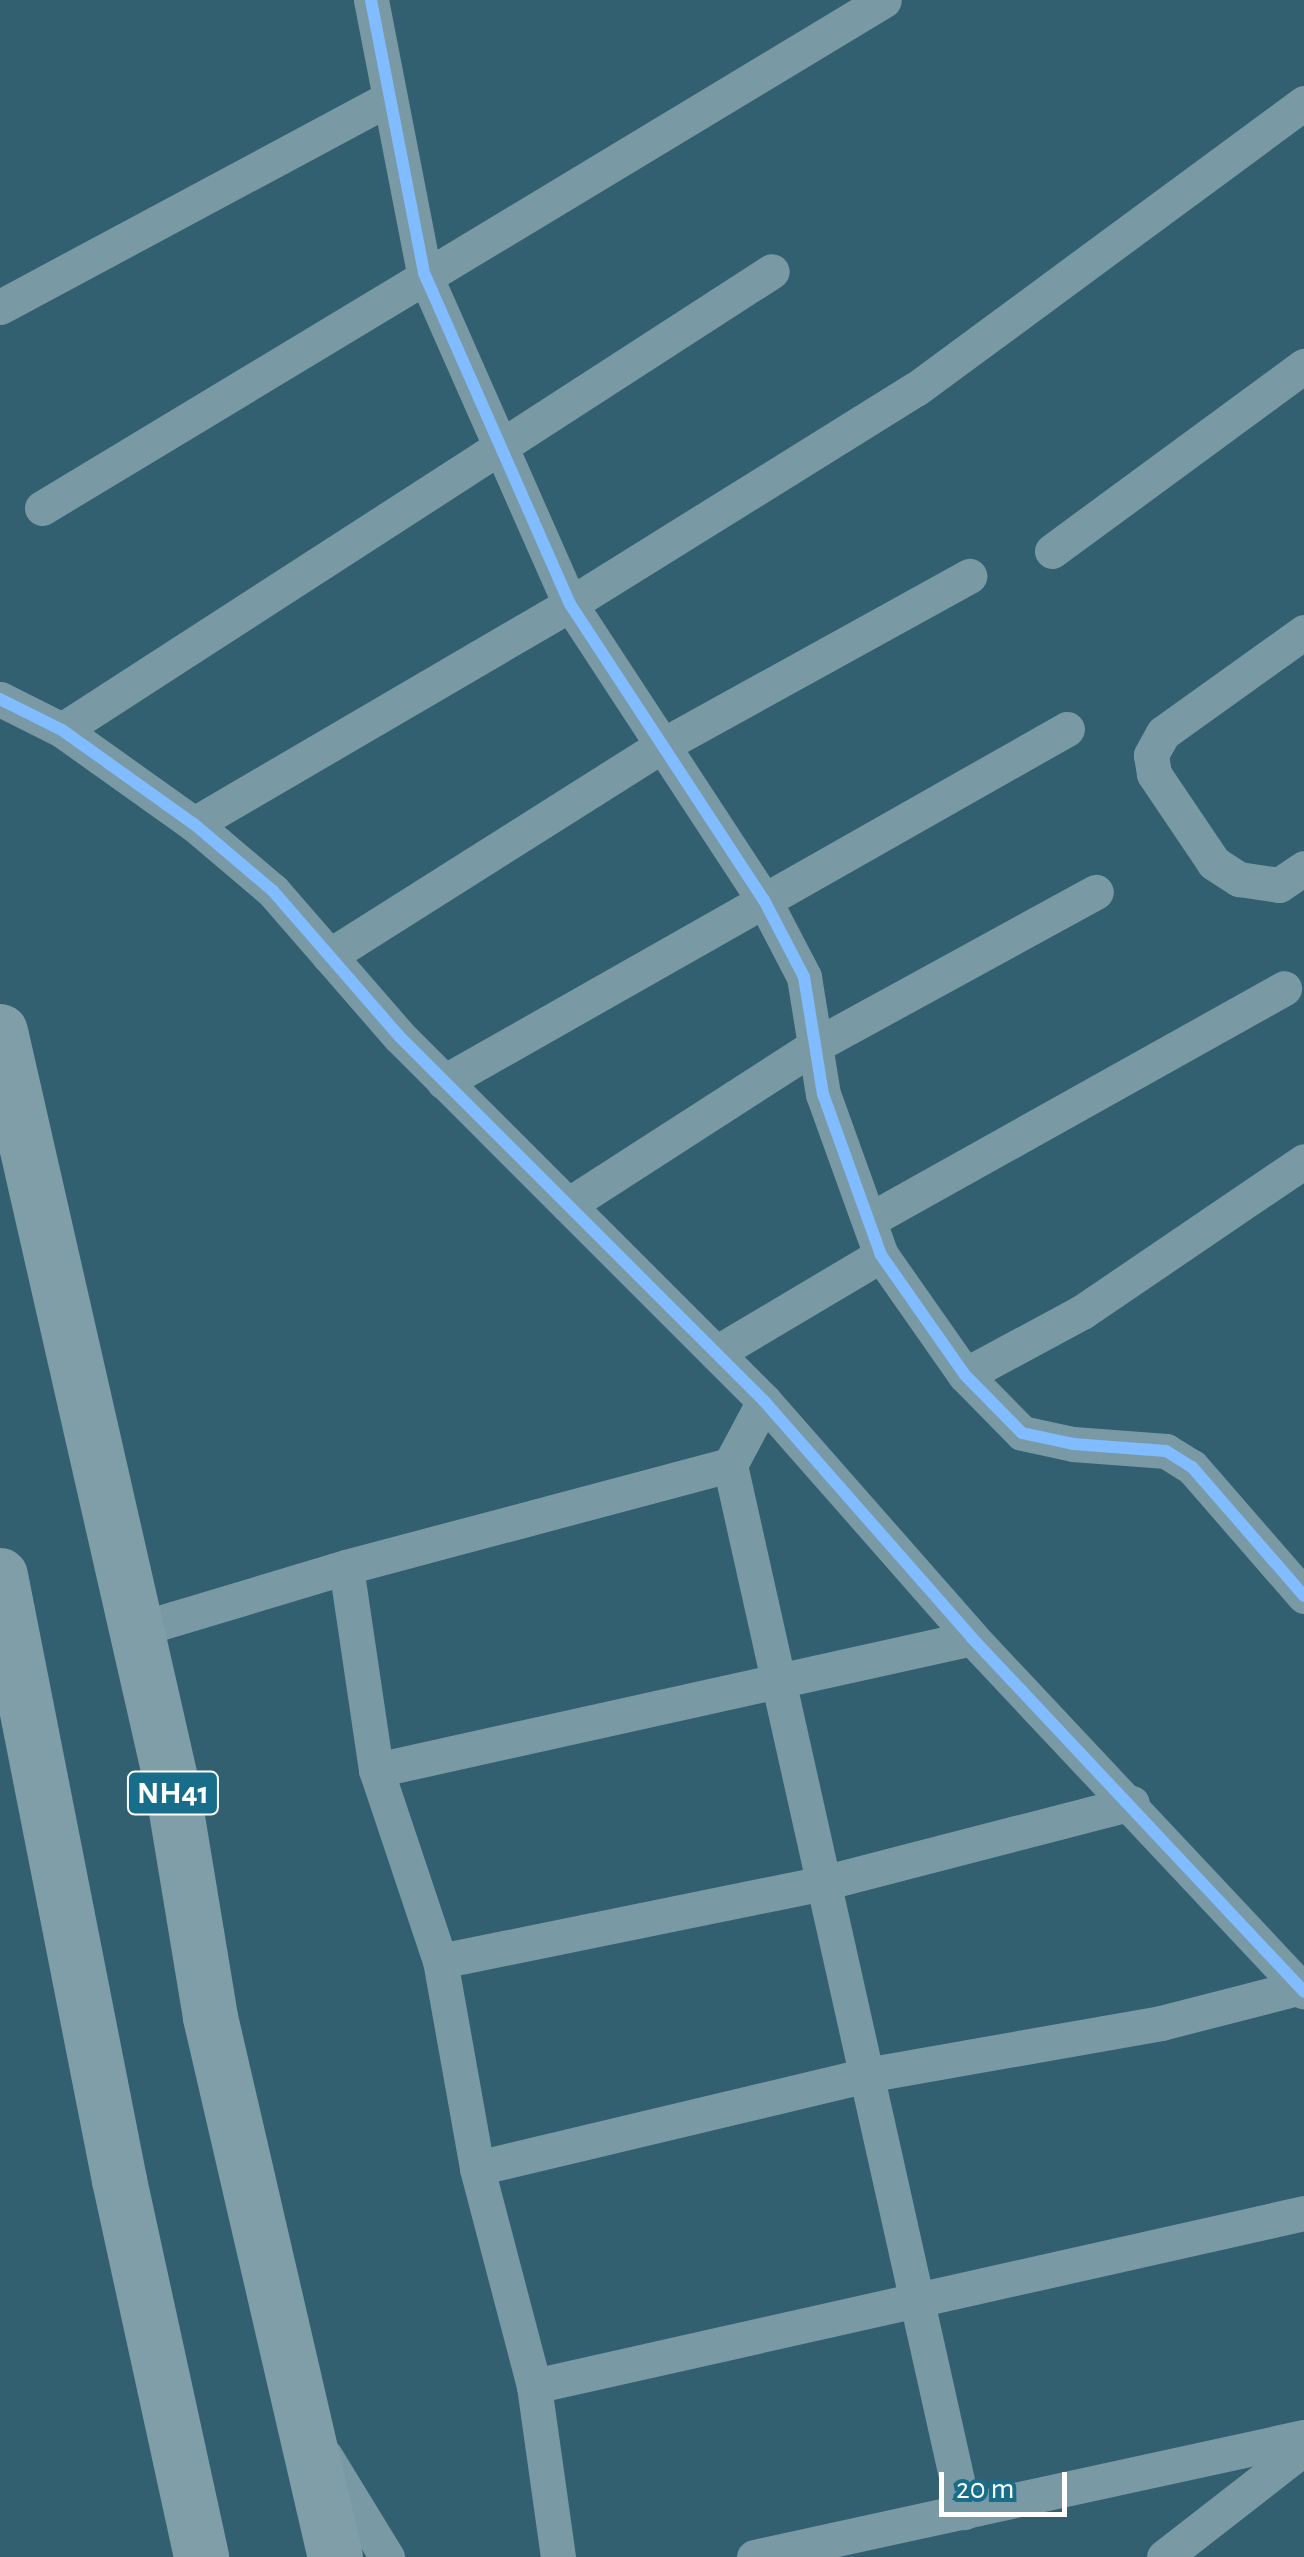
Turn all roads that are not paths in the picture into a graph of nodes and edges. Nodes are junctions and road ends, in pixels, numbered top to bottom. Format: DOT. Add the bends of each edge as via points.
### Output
graph roads {
  1 [pos="371,0"];
  2 [pos="884,0"];
  3 [pos="390,98"];
  4 [pos="1304,104"];
  5 [pos="772,270"];
  6 [pos="424,274"];
  7 [pos="0,307"];
  8 [pos="1304,366"];
  9 [pos="496,446"];
  10 [pos="42,508"];
  11 [pos="1052,551"];
  12 [pos="970,576"];
  13 [pos="570,604"];
  14 [pos="1304,632"];
  15 [pos="0,700"];
  16 [pos="1067,728"];
  17 [pos="62,730"];
  18 [pos="664,745"];
  19 [pos="194,824"];
  20 [pos="1304,868"];
  21 [pos="1096,892"];
  22 [pos="764,900"];
  23 [pos="329,956"];
  24 [pos="1284,988"];
  25 [pos="0,1031"];
  26 [pos="816,1046"];
  27 [pos="444,1082"];
  28 [pos="1304,1161"];
  29 [pos="568,1205"];
  30 [pos="873,1218"];
  31 [pos="882,1255"];
  32 [pos="716,1354"];
  33 [pos="965,1375"];
  34 [pos="764,1401"];
  35 [pos="730,1466"];
  36 [pos="346,1567"];
  37 [pos="0,1576"];
  38 [pos="1298,1578"];
  39 [pos="136,1630"];
  40 [pos="972,1638"];
  41 [pos="777,1686"];
  42 [pos="376,1770"];
  43 [pos="1132,1803"];
  44 [pos="823,1884"];
  45 [pos="440,1961"];
  46 [pos="1302,1989"];
  47 [pos="866,2075"];
  48 [pos="477,2168"];
  49 [pos="1304,2213"];
  50 [pos="916,2299"];
  51 [pos="534,2386"];
  52 [pos="303,2420"];
  53 [pos="1304,2436"];
  54 [pos="1304,2448"];
  55 [pos="964,2512"];
  56 [pos="201,2557"];
  57 [pos="335,2557"];
  58 [pos="388,2557"];
  59 [pos="558,2557"];
  60 [pos="754,2557"];
  61 [pos="1164,2557"];
  1 -- 3 [label="street"];
  2 -- 6 [label="street"];
  3 -- 6 [label="street"];
  3 -- 7 [label="street"];
  4 -- 13 [label="street" via="916,389"];
  5 -- 9 [label="street"];
  6 -- 9 [label="street"];
  6 -- 10 [label="street"];
  8 -- 11 [label="street"];
  9 -- 13 [label="street"];
  9 -- 17 [label="street"];
  12 -- 18 [label="street"];
  13 -- 18 [label="street"];
  13 -- 19 [label="street"];
  14 -- 20 [label="street" via="1163,733 1151,755 1154,774 1214,863 1240,879 1280,884"];
  15 -- 17 [label="street"];
  16 -- 22 [label="street"];
  17 -- 19 [label="street"];
  18 -- 22 [label="street"];
  18 -- 23 [label="street"];
  19 -- 23 [label="street" via="273,892"];
  21 -- 26 [label="street"];
  22 -- 26 [label="street" via="804,977"];
  22 -- 27 [label="street"];
  23 -- 27 [label="street"];
  24 -- 30 [label="street"];
  25 -- 39 [label="highway, NH41"];
  26 -- 29 [label="street"];
  26 -- 30 [label="street" via="823,1094"];
  27 -- 29 [label="street"];
  28 -- 33 [label="street" via="1082,1312"];
  29 -- 32 [label="street"];
  30 -- 31 [label="street"];
  31 -- 32 [label="street"];
  31 -- 33 [label="street"];
  32 -- 34 [label="street"];
  33 -- 38 [label="street" via="1022,1433 1166,1451 1192,1467"];
  34 -- 35 [label="street"];
  34 -- 40 [label="street"];
  35 -- 36 [label="street"];
  35 -- 41 [label="street"];
  36 -- 39 [label="street"];
  36 -- 42 [label="street"];
  37 -- 56 [label="highway" via="118,2180"];
  39 -- 52 [label="highway, NH41" via="172,1787 210,2017"];
  40 -- 41 [label="street"];
  40 -- 43 [label="street"];
  41 -- 42 [label="street"];
  41 -- 44 [label="street"];
  42 -- 45 [label="street"];
  43 -- 44 [label="street"];
  43 -- 46 [label="street"];
  44 -- 45 [label="street"];
  44 -- 47 [label="street"];
  45 -- 48 [label="street"];
  46 -- 47 [label="street" via="1161,2023"];
  47 -- 48 [label="street"];
  47 -- 50 [label="street"];
  48 -- 51 [label="street"];
  49 -- 50 [label="street"];
  50 -- 51 [label="street"];
  50 -- 55 [label="street"];
  51 -- 59 [label="street"];
  52 -- 57 [label="highway, NH41"];
  52 -- 58 [label="street"];
  53 -- 55 [label="street"];
  54 -- 61 [label="street"];
  55 -- 60 [label="street"];
}
